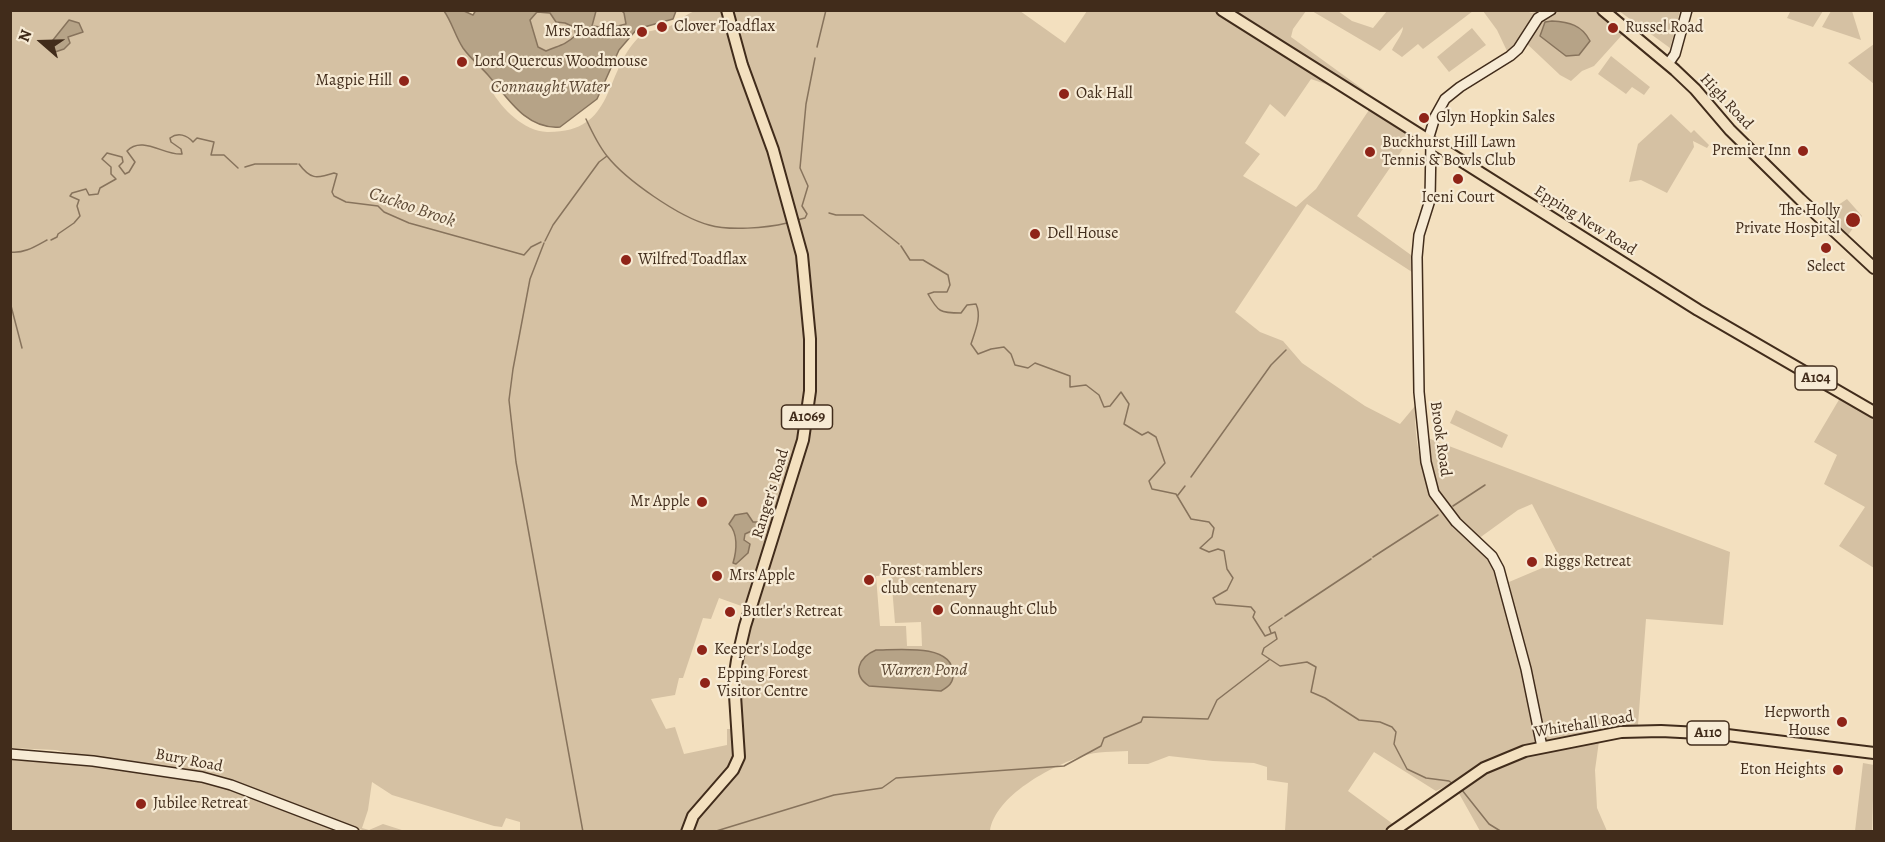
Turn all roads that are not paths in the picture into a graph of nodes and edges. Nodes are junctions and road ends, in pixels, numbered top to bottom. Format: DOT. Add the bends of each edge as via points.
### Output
graph roads {
  1 [pos="727,10"];
  2 [pos="1222,10"];
  3 [pos="1551,10"];
  4 [pos="1604,10"];
  5 [pos="1687,10"];
  6 [pos="1668,64"];
  7 [pos="1429,142"];
  8 [pos="1875,268"];
  9 [pos="1875,412"];
  10 [pos="1542,747"];
  11 [pos="1875,753"];
  12 [pos="10,754"];
  13 [pos="354,831"];
  14 [pos="687,831"];
  15 [pos="1392,831"];
  1 -- 14 [label="main road, Ranger's Road / A1069" via="796,228 805,271 810,391 803,440 737,660 734,680 740,757 693,816"];
  2 -- 7 [label="main road, Epping New Road / A104"];
  3 -- 7 [label="street, Brook Road" via="1538,18 1512,54 1445,99"];
  4 -- 6 [label="main road, High Road"];
  5 -- 6 [label="street" via="1675,54"];
  6 -- 8 [label="main road, High Road" via="1800,199"];
  7 -- 9 [label="main road, Epping New Road / A104" via="1698,310"];
  7 -- 10 [label="street, Brook Road" via="1430,200 1417,257 1419,392 1426,462 1434,493 1456,522 1492,556 1500,570"];
  10 -- 11 [label="main road, Whitehall Road / A110" via="1621,732 1662,731 1754,737"];
  10 -- 15 [label="main road, Whitehall Road / A110" via="1484,768"];
  12 -- 13 [label="street, Bury Road" via="93,761 208,779"];
}
